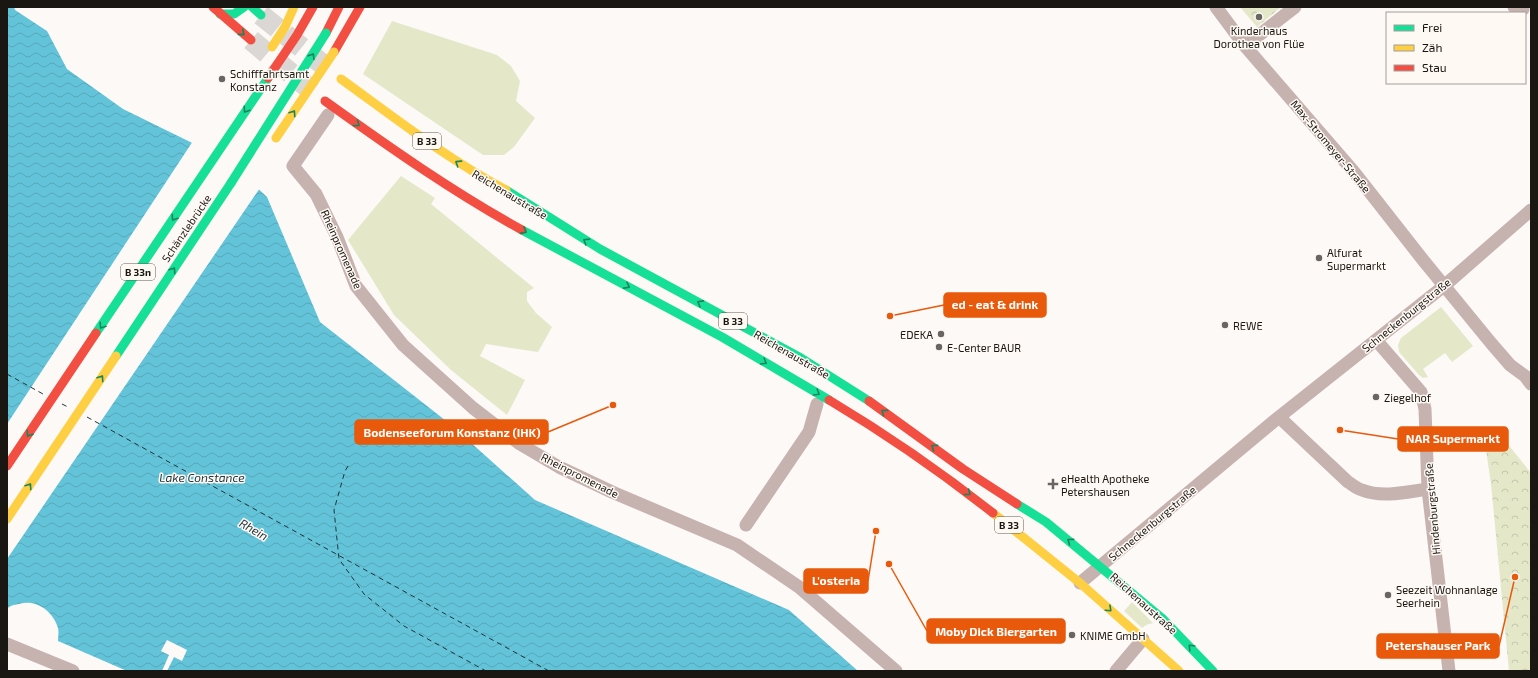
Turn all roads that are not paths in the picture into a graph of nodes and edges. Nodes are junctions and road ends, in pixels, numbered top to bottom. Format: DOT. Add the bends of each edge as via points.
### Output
graph roads {
  1 [pos="212,7"];
  2 [pos="244,7"];
  3 [pos="252,7"];
  4 [pos="294,7"];
  5 [pos="312,7"];
  6 [pos="339,7"];
  7 [pos="360,7"];
  8 [pos="1216,7"];
  9 [pos="1295,7"];
  10 [pos="220,14"];
  11 [pos="261,15"];
  12 [pos="250,40"];
  13 [pos="1245,46"];
  14 [pos="268,78"];
  15 [pos="328,82"];
  16 [pos="324,91"];
  17 [pos="328,107"];
  18 [pos="270,147"];
  19 [pos="255,165"];
  20 [pos="231,183"];
  21 [pos="1531,210"];
  22 [pos="1444,286"];
  23 [pos="1376,340"];
  24 [pos="1531,384"];
  25 [pos="817,404"];
  26 [pos="1279,417"];
  27 [pos="7,466"];
  28 [pos="1428,489"];
  29 [pos="7,519"];
  30 [pos="746,525"];
  31 [pos="1101,565"];
  32 [pos="1080,583"];
  33 [pos="1160,629"];
  34 [pos="1174,629"];
  35 [pos="1146,636"];
  36 [pos="7,644"];
  37 [pos="73,671"];
  38 [pos="896,671"];
  39 [pos="1116,671"];
  40 [pos="1179,671"];
  41 [pos="1213,671"];
  42 [pos="1449,671"];
  1 -- 10 [label="main road"];
  2 -- 10 [label="main road" via="234,15"];
  3 -- 11 [label="main road"];
  4 -- 14 [label="main road, B 33n, bridge" via="272,48"];
  5 -- 14 [label="main road, Schänzlebrücke / B 33n, bridge"];
  20 -- 6 [label="main road, Schänzlebrücke / B 33n, one-way, bridge" via="326,33"];
  18 -- 7 [label="main road, one-way, bridge" via="323,69"];
  8 -- 13 [label="street, Max-Stromeyer-Straße"];
  9 -- 13 [label="street"];
  10 -- 12 [label="main road, one-way"];
  13 -- 22 [label="street, Max-Stromeyer-Straße" via="1354,172"];
  14 -- 27 [label="main road, Schänzlebrücke / B 33n, one-way"];
  31 -- 15 [label="main road, Reichenaustraße / B 33, one-way" via="1046,522 963,469 854,391 768,339 600,249 516,196 469,170 343,80"];
  16 -- 17 [label="main road"];
  17 -- 32 [label="main road, Reichenaustraße / B 33, one-way" via="490,212 722,337 867,423 958,486"];
  17 -- 38 [label="street, Rheinpromenade" via="293,166 316,194 337,236 356,286 404,345 473,408 520,444 559,467 612,492 737,545 799,587"];
  19 -- 20 [label="main road, B 33n"];
  29 -- 20 [label="main road, Schänzlebrücke / B 33n, one-way"];
  21 -- 22 [label="street, Schneckenburgstraße"];
  22 -- 23 [label="street, Schneckenburgstraße"];
  22 -- 24 [label="street, Max-Stromeyer-Straße" via="1510,365"];
  23 -- 26 [label="street, Schneckenburgstraße"];
  23 -- 28 [label="street, Hindenburgstraße" via="1421,392 1425,409"];
  25 -- 30 [label="street" via="809,432"];
  26 -- 28 [label="street" via="1348,482 1361,490 1399,493"];
  26 -- 31 [label="street, Schneckenburgstraße"];
  28 -- 42 [label="street, Hindenburgstraße"];
  31 -- 32 [label="street, Schneckenburgstraße"];
  31 -- 34 [label="main road, Reichenaustraße / B 33"];
  32 -- 35 [label="main road, Reichenaustraße / B 33, one-way"];
  33 -- 34 [label="main road"];
  41 -- 34 [label="main road, Reichenaustraße / B 33, one-way"];
  35 -- 39 [label="street"];
  35 -- 40 [label="main road, Reichenaustraße / B 33"];
  36 -- 37 [label="street"];
}
